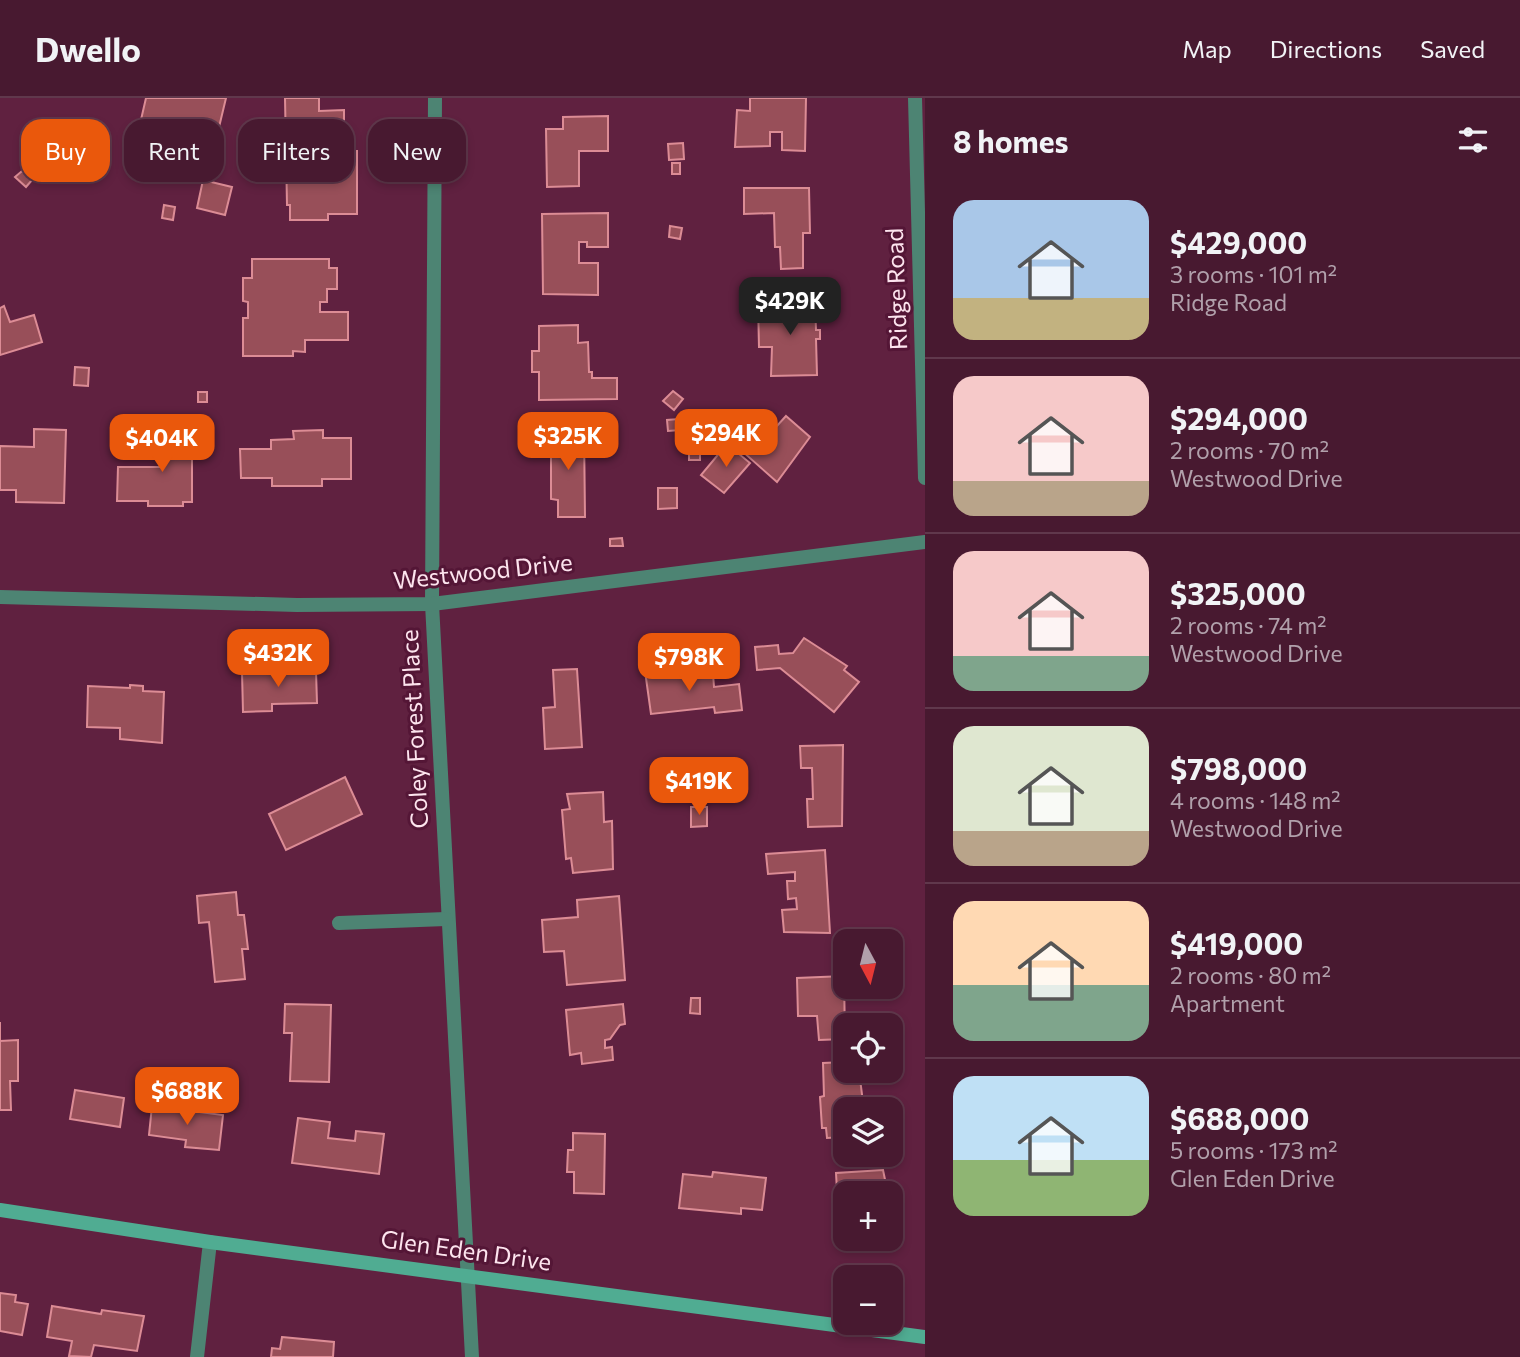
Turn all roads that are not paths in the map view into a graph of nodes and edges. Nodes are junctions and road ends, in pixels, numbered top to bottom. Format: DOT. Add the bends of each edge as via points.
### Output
graph roads {
  1 [pos="435,98"];
  2 [pos="915,98"];
  3 [pos="922,273"];
  4 [pos="925,478"];
  5 [pos="925,542"];
  6 [pos="0,597"];
  7 [pos="432,604"];
  8 [pos="446,919"];
  9 [pos="340,923"];
  10 [pos="0,1210"];
  11 [pos="210,1242"];
  12 [pos="467,1274"];
  13 [pos="925,1337"];
  14 [pos="197,1357"];
  15 [pos="472,1357"];
  1 -- 7 [label="street, Coley Forest Place"];
  2 -- 3 [label="street, Ridge Road"];
  3 -- 4 [label="street, Ridge Road"];
  5 -- 7 [label="street, Westwood Drive"];
  6 -- 7 [label="street, Westwood Drive"];
  7 -- 8 [label="street, Coley Forest Place"];
  8 -- 9 [label="street"];
  8 -- 12 [label="street, Coley Forest Place"];
  10 -- 11 [label="main road, Glen Eden Drive"];
  11 -- 12 [label="main road, Glen Eden Drive"];
  11 -- 14 [label="street"];
  12 -- 13 [label="main road, Glen Eden Drive"];
  12 -- 15 [label="street, Coley Forest Place"];
}
